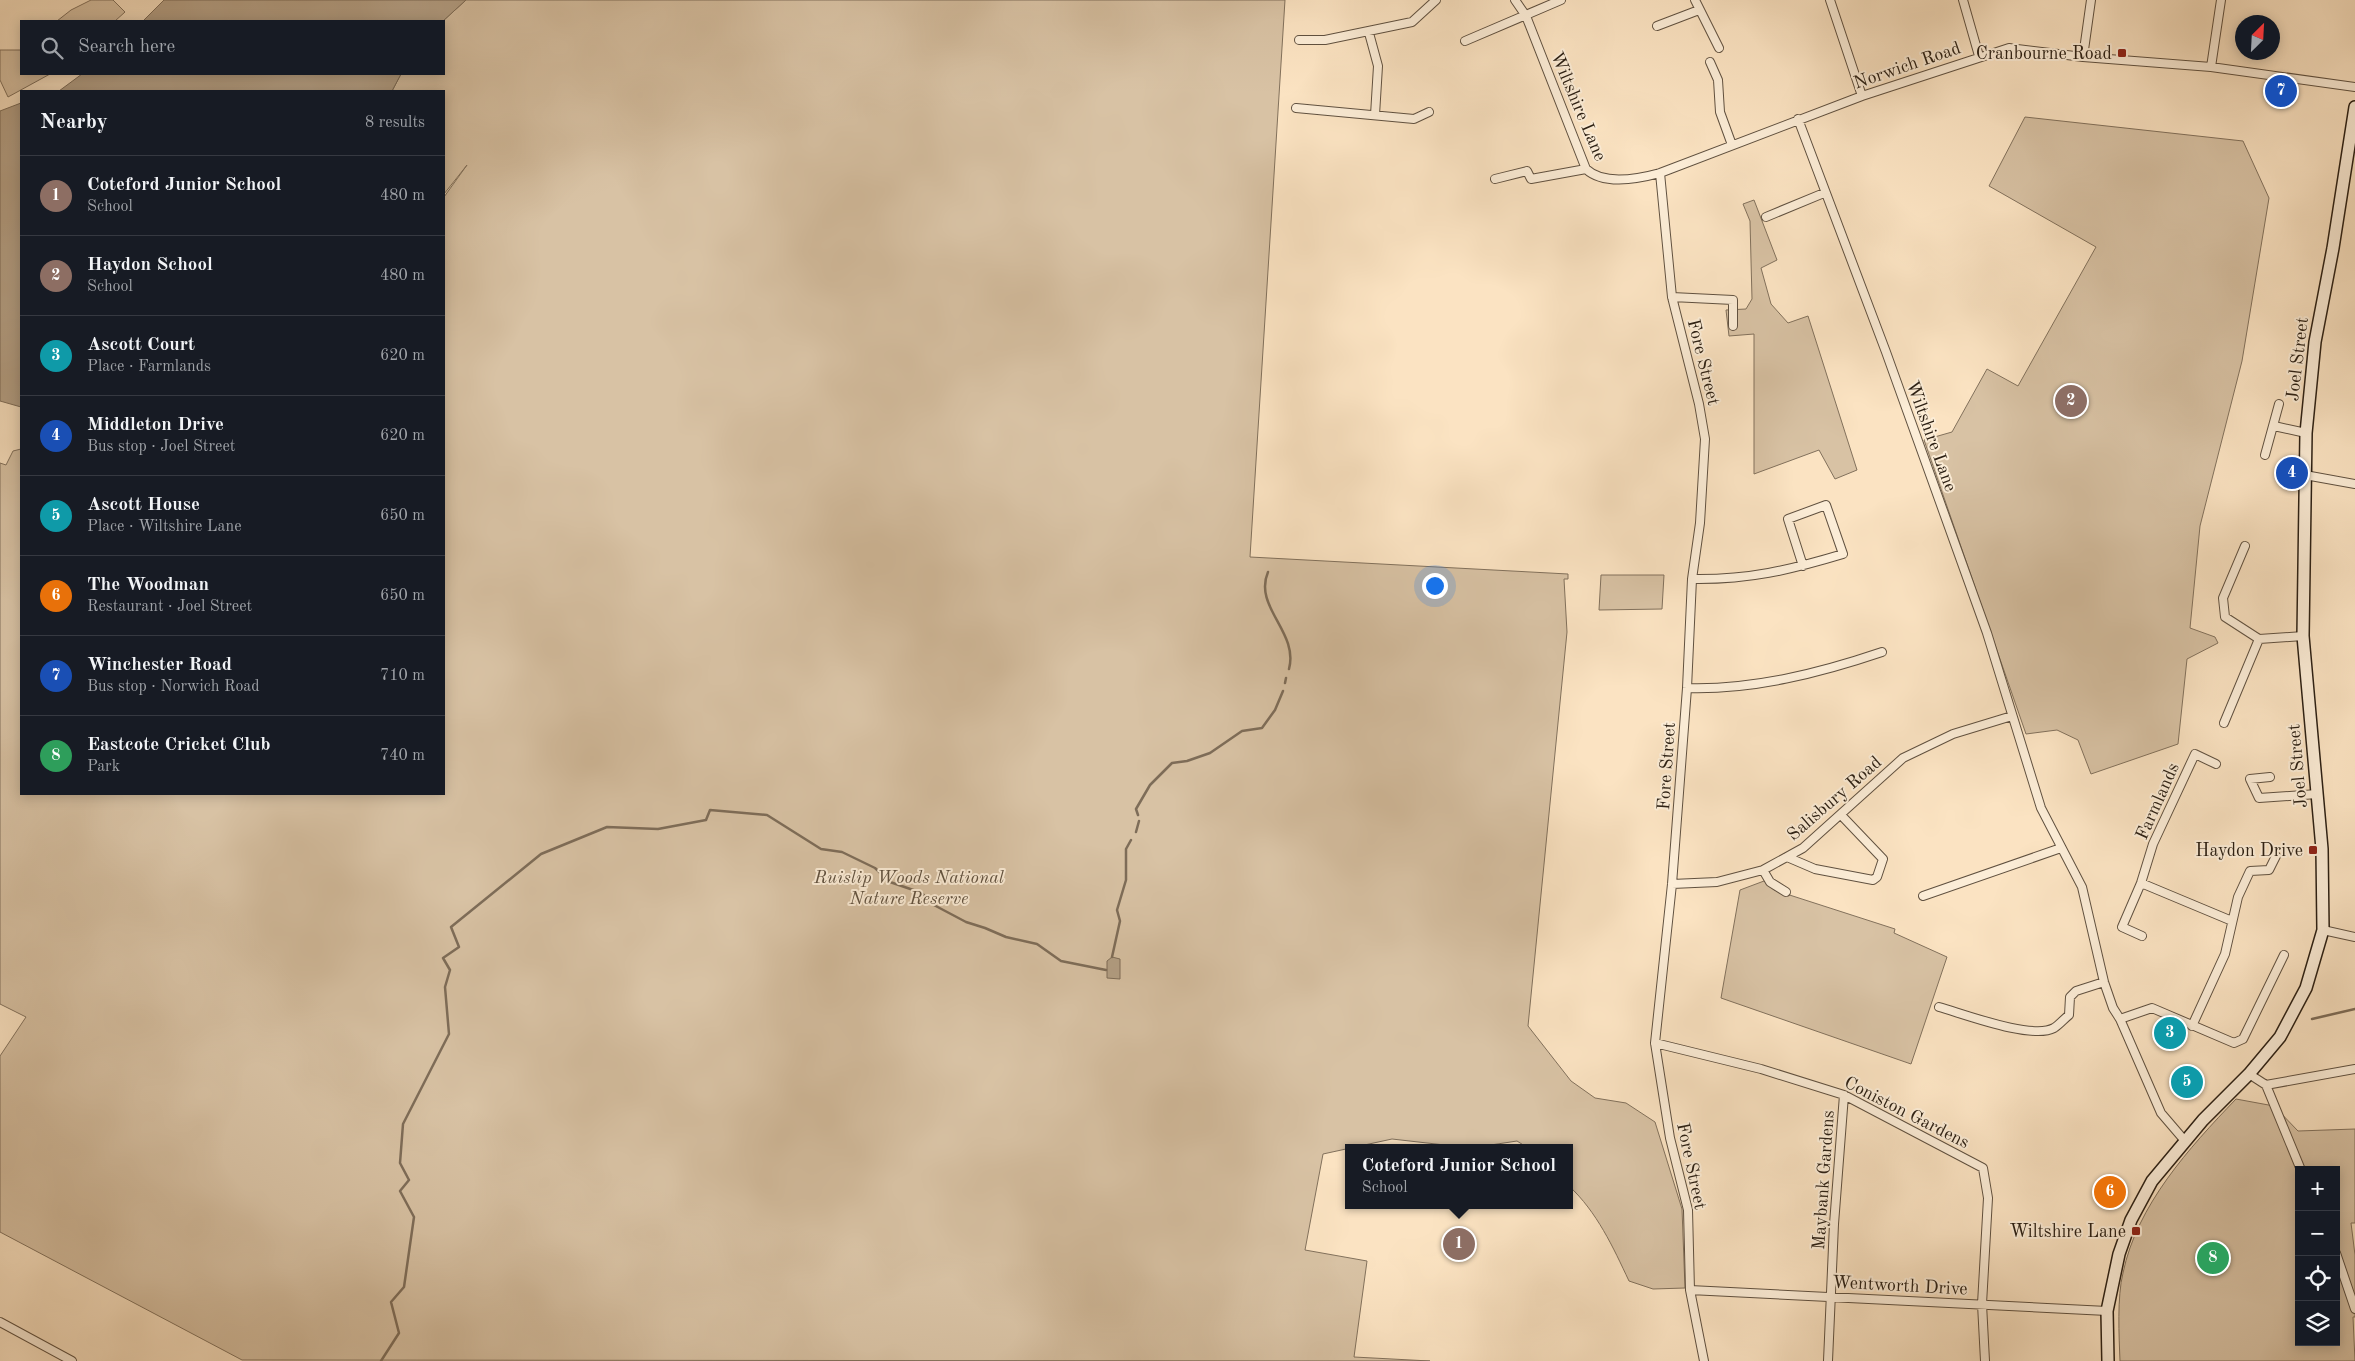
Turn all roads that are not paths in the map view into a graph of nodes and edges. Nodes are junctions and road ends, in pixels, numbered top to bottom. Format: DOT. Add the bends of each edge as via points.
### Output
graph roads {
  1 [pos="1436,0"];
  2 [pos="1515,0"];
  3 [pos="1561,0"];
  4 [pos="1695,0"];
  5 [pos="1830,0"];
  6 [pos="1963,0"];
  7 [pos="2091,0"];
  8 [pos="2221,0"];
  9 [pos="1699,10"];
  10 [pos="1526,16"];
  11 [pos="1657,26"];
  12 [pos="1369,33"];
  13 [pos="1299,40"];
  14 [pos="1465,41"];
  15 [pos="1719,48"];
  16 [pos="1979,56"];
  17 [pos="2083,57"];
  18 [pos="1710,62"];
  19 [pos="2211,67"];
  20 [pos="2355,87"];
  21 [pos="1862,96"];
  22 [pos="2355,107"];
  23 [pos="1296,108"];
  24 [pos="1428,112"];
  25 [pos="1375,115"];
  26 [pos="1798,120"];
  27 [pos="1732,145"];
  28 [pos="1586,169"];
  29 [pos="1660,173"];
  30 [pos="1495,178"];
  31 [pos="1824,193"];
  32 [pos="1766,217"];
  33 [pos="1672,297"];
  34 [pos="1733,326"];
  35 [pos="2279,404"];
  36 [pos="2274,426"];
  37 [pos="2306,433"];
  38 [pos="2265,455"];
  39 [pos="2305,475"];
  40 [pos="2355,484"];
  41 [pos="2245,546"];
  42 [pos="1803,566"];
  43 [pos="1692,579"];
  44 [pos="2303,636"];
  45 [pos="2259,639"];
  46 [pos="1882,652"];
  47 [pos="1687,688"];
  48 [pos="2012,716"];
  49 [pos="2224,723"];
  50 [pos="2216,764"];
  51 [pos="2270,777"];
  52 [pos="2317,794"];
  53 [pos="1841,815"];
  54 [pos="2062,848"];
  55 [pos="2276,856"];
  56 [pos="1787,857"];
  57 [pos="1763,870"];
  58 [pos="2141,883"];
  59 [pos="1672,884"];
  60 [pos="1786,892"];
  61 [pos="1923,896"];
  62 [pos="2232,922"];
  63 [pos="2323,930"];
  64 [pos="2142,936"];
  65 [pos="2355,937"];
  66 [pos="2284,954"];
  67 [pos="2104,982"];
  68 [pos="1939,1007"];
  69 [pos="2120,1019"];
  70 [pos="2192,1026"];
  71 [pos="1655,1043"];
  72 [pos="2355,1069"];
  73 [pos="2249,1074"];
  74 [pos="2266,1085"];
  75 [pos="1844,1095"];
  76 [pos="2184,1141"];
  77 [pos="2299,1166"];
  78 [pos="2337,1256"];
  79 [pos="1690,1290"];
  80 [pos="1830,1297"];
  81 [pos="1982,1304"];
  82 [pos="2355,1309"];
  83 [pos="2107,1311"];
  84 [pos="0,1322"];
  85 [pos="72,1361"];
  86 [pos="1704,1361"];
  87 [pos="1828,1361"];
  88 [pos="1985,1361"];
  89 [pos="2108,1361"];
  1 -- 12 [label="street" via="1412,22"];
  2 -- 10 [label="street, Wiltshire Lane"];
  3 -- 10 [label="street"];
  4 -- 9 [label="street"];
  5 -- 21 [label="street"];
  6 -- 16 [label="street"];
  7 -- 17 [label="street"];
  8 -- 19 [label="street"];
  9 -- 11 [label="street"];
  9 -- 15 [label="street"];
  10 -- 14 [label="street"];
  10 -- 28 [label="street, Wiltshire Lane"];
  12 -- 13 [label="street" via="1325,40"];
  12 -- 25 [label="street" via="1378,66"];
  16 -- 17 [label="street, Norwich Road" via="2009,48"];
  16 -- 21 [label="street, Norwich Road"];
  17 -- 19 [label="street, Norwich Road"];
  18 -- 27 [label="street" via="1718,80 1720,112"];
  19 -- 20 [label="street, Norwich Road"];
  21 -- 26 [label="street, Norwich Road"];
  22 -- 37 [label="main road, Joel Street" via="2333,248 2314,342"];
  23 -- 25 [label="street"];
  24 -- 25 [label="street" via="1414,119"];
  26 -- 27 [label="street, Wiltshire Lane"];
  26 -- 31 [label="street, Wiltshire Lane"];
  27 -- 29 [label="street, Wiltshire Lane"];
  28 -- 29 [label="street, Wiltshire Lane" via="1594,176 1606,179 1642,178"];
  28 -- 30 [label="street" via="1531,179 1527,170"];
  29 -- 33 [label="street, Fore Street"];
  31 -- 32 [label="street"];
  31 -- 48 [label="street, Wiltshire Lane" via="1886,352 1987,633"];
  33 -- 34 [label="street" via="1733,300"];
  33 -- 43 [label="street, Fore Street" via="1705,439 1700,523"];
  35 -- 36 [label="street"];
  36 -- 37 [label="street"];
  36 -- 38 [label="street"];
  37 -- 39 [label="main road, Joel Street"];
  39 -- 40 [label="street"];
  39 -- 44 [label="main road, Joel Street"];
  41 -- 45 [label="street" via="2223,598 2225,617"];
  42 -- 42 [label="street" via="1788,519 1826,505 1843,554"];
  42 -- 43 [label="street" via="1771,574 1719,580"];
  43 -- 47 [label="street, Fore Street"];
  44 -- 45 [label="street"];
  44 -- 52 [label="main road, Joel Street"];
  45 -- 49 [label="street"];
  46 -- 47 [label="street" via="1812,673 1717,689"];
  47 -- 59 [label="street, Fore Street"];
  48 -- 53 [label="street, Salisbury Road" via="1953,734 1903,758"];
  48 -- 54 [label="street, Wiltshire Lane" via="2041,808"];
  50 -- 58 [label="street, Farmlands" via="2195,754 2153,844"];
  51 -- 52 [label="street" via="2250,779 2259,798"];
  52 -- 63 [label="main road, Joel Street" via="2322,849"];
  53 -- 56 [label="street, Salisbury Road" via="1803,848"];
  53 -- 56 [label="street" via="1882,859 1878,877 1873,880 1815,869"];
  54 -- 61 [label="street"];
  54 -- 67 [label="street, Wiltshire Lane" via="2082,886"];
  55 -- 62 [label="street" via="2269,870 2250,871 2238,897"];
  56 -- 57 [label="street, Salisbury Road"];
  57 -- 59 [label="street, Salisbury Road" via="1717,882"];
  57 -- 60 [label="street" via="1770,882"];
  58 -- 62 [label="street"];
  58 -- 64 [label="street, Farmlands" via="2122,927"];
  59 -- 71 [label="street, Fore Street"];
  62 -- 70 [label="street" via="2225,954"];
  63 -- 65 [label="street"];
  63 -- 73 [label="main road, Joel Street" via="2306,988 2280,1037"];
  66 -- 70 [label="street" via="2243,1039 2234,1043"];
  67 -- 68 [label="street" via="2076,991 2070,997 2069,1015 2054,1029 2033,1032 1993,1024"];
  67 -- 69 [label="street, Wiltshire Lane"];
  69 -- 70 [label="street" via="2152,1008"];
  69 -- 76 [label="street, Wiltshire Lane" via="2161,1113"];
  71 -- 75 [label="street, Coniston Gardens" via="1761,1069"];
  71 -- 79 [label="street, Fore Street" via="1670,1138 1688,1210"];
  72 -- 74 [label="street"];
  73 -- 74 [label="street"];
  73 -- 76 [label="main road, Joel Street"];
  74 -- 77 [label="street"];
  75 -- 80 [label="street, Maybank Gardens"];
  75 -- 81 [label="street, Coniston Gardens" via="1983,1168 1988,1198"];
  76 -- 83 [label="main road, Joel Street" via="2152,1182 2131,1220 2119,1254"];
  78 -- 82 [label="street"];
  79 -- 80 [label="street, Wentworth Drive"];
  79 -- 86 [label="street, Fore Street"];
  80 -- 81 [label="street, Wentworth Drive"];
  80 -- 87 [label="street, Maybank Gardens"];
  81 -- 83 [label="street, Wentworth Drive"];
  81 -- 88 [label="street"];
  83 -- 89 [label="main road, Joel Street"];
  84 -- 85 [label="street"];
}
